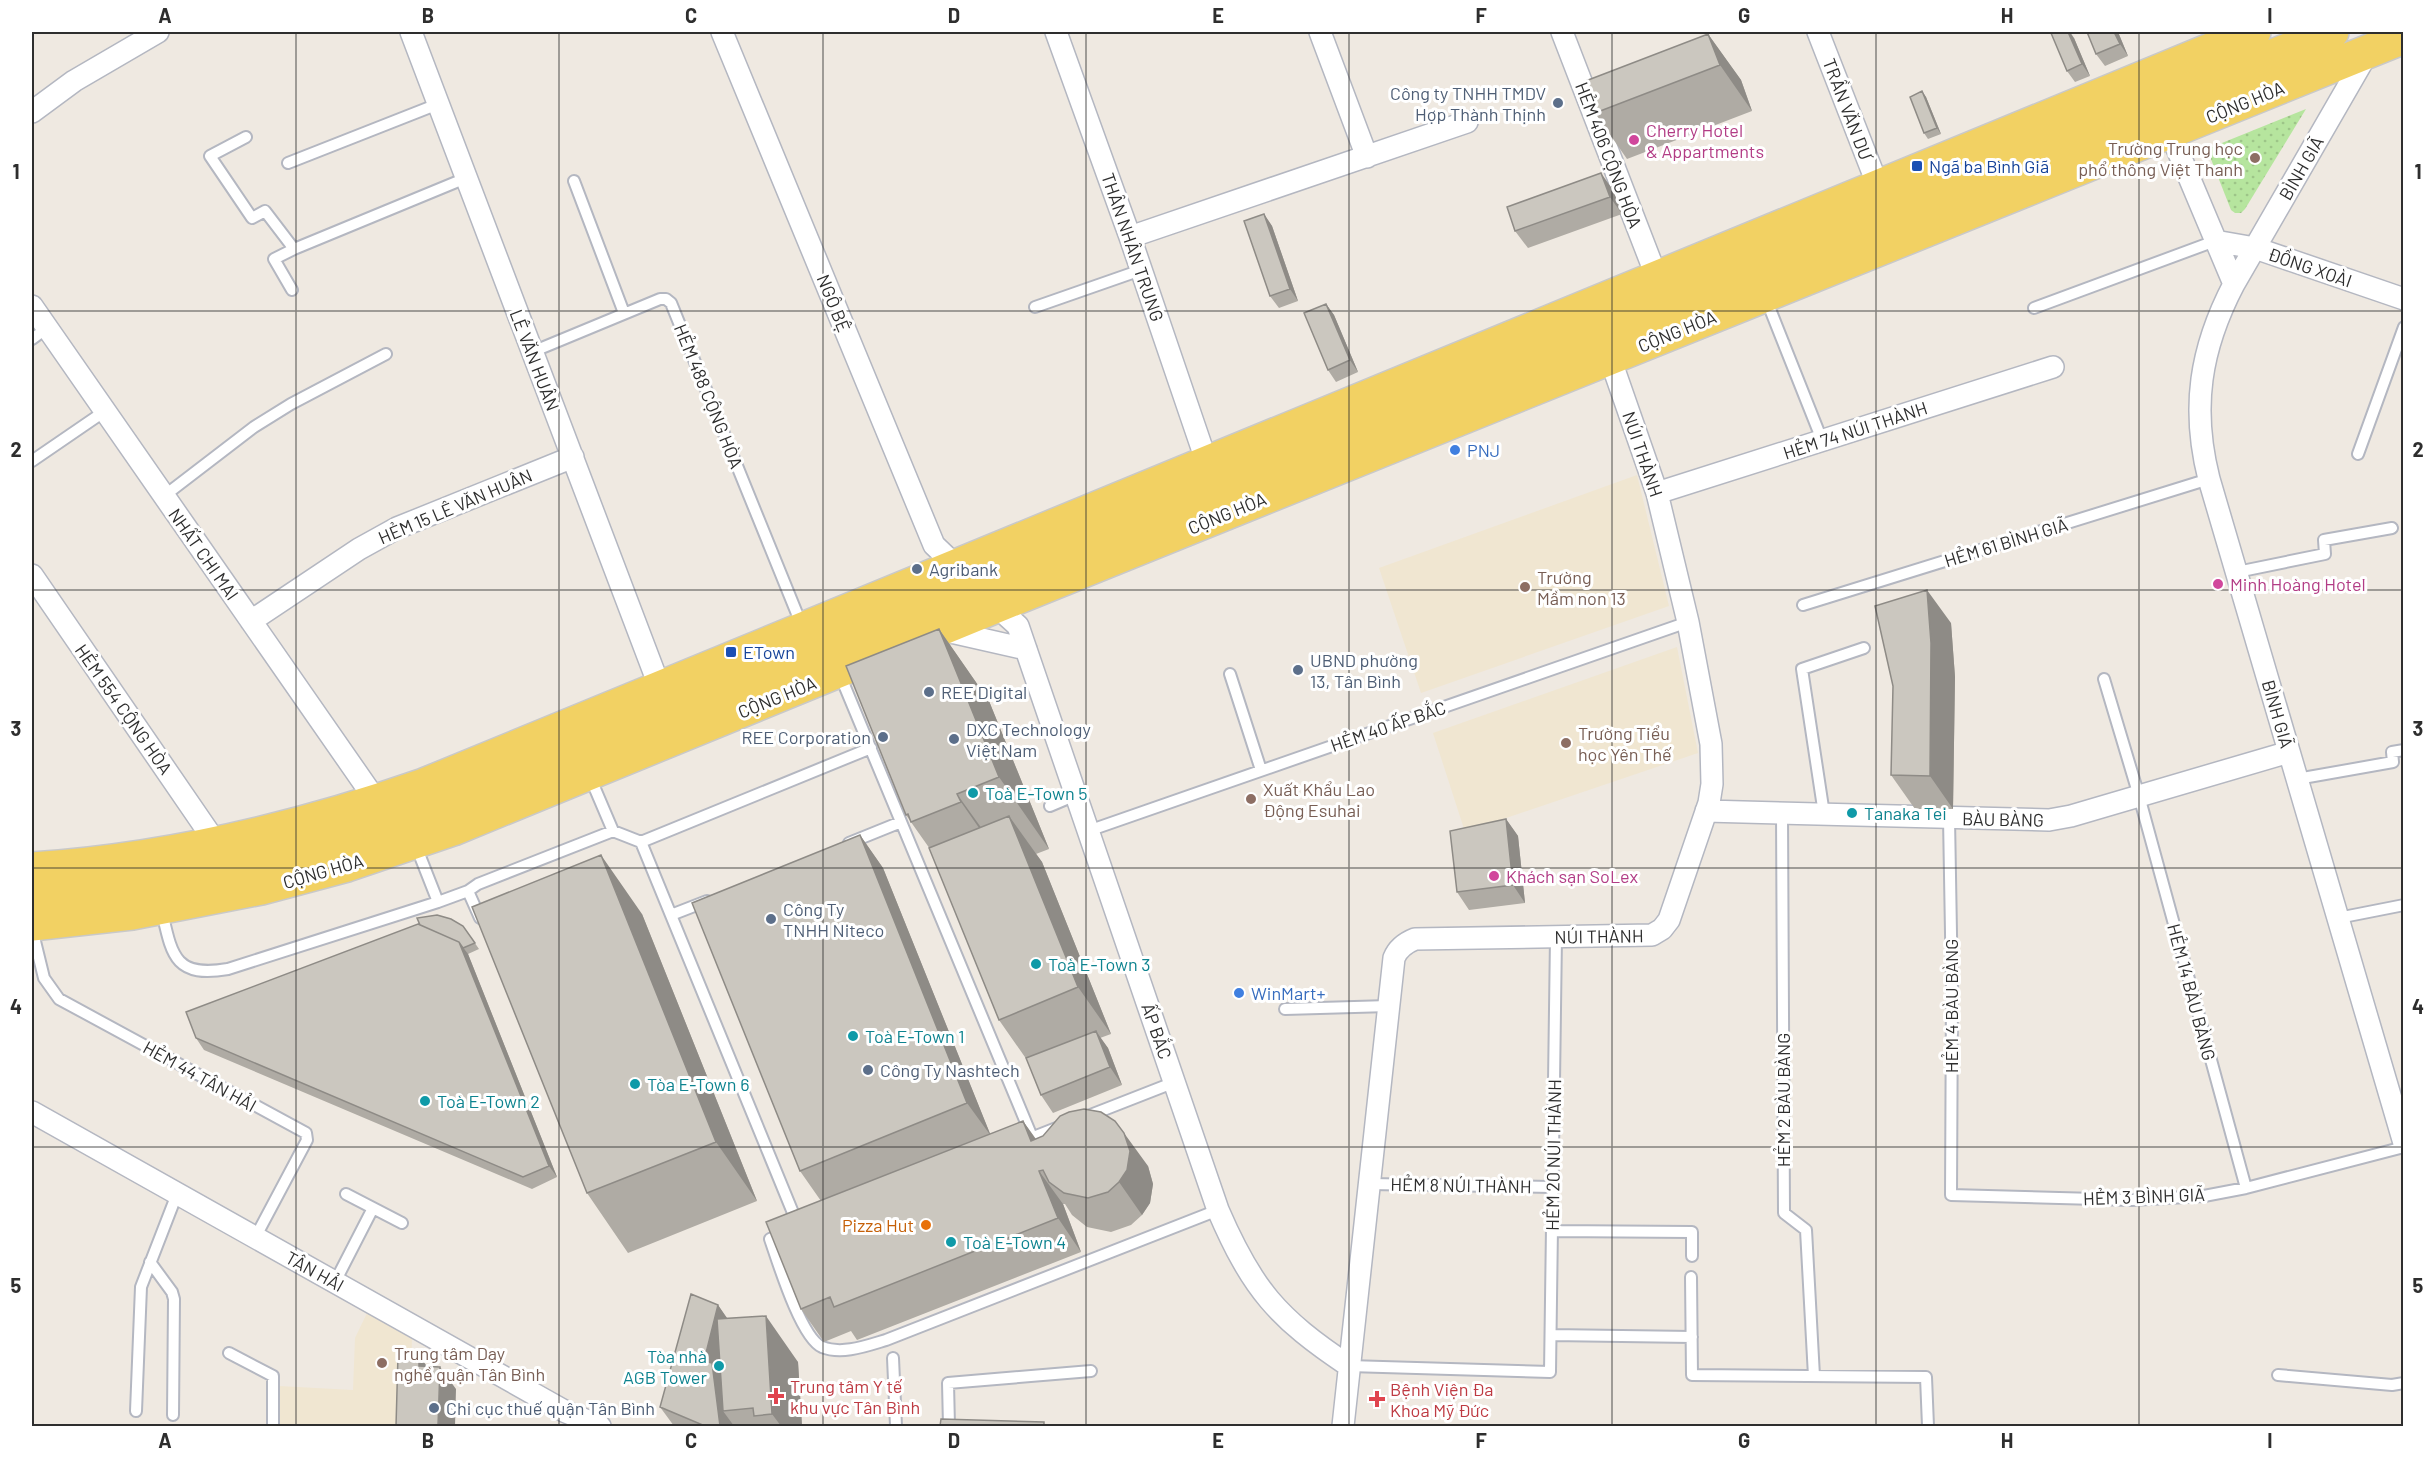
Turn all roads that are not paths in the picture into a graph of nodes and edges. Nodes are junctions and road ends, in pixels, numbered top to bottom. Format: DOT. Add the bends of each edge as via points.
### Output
graph roads {
  1 [pos="158,32"];
  2 [pos="411,32"];
  3 [pos="722,32"];
  4 [pos="1056,32"];
  5 [pos="1320,32"];
  6 [pos="1562,32"];
  7 [pos="1818,32"];
  8 [pos="2251,32"];
  9 [pos="2332,32"];
  10 [pos="2403,38"];
  11 [pos="2368,52"];
  12 [pos="438,104"];
  13 [pos="32,112"];
  14 [pos="1467,122"];
  15 [pos="2170,132"];
  16 [pos="246,136"];
  17 [pos="1367,157"];
  18 [pos="288,163"];
  19 [pos="466,178"];
  20 [pos="574,181"];
  21 [pos="1878,186"];
  22 [pos="1130,237"];
  23 [pos="2215,241"];
  24 [pos="2255,248"];
  25 [pos="294,249"];
  26 [pos="1142,270"];
  27 [pos="1657,278"];
  28 [pos="2234,284"];
  29 [pos="291,290"];
  30 [pos="1765,296"];
  31 [pos="2403,299"];
  32 [pos="32,306"];
  33 [pos="1035,307"];
  34 [pos="2034,308"];
  35 [pos="624,313"];
  36 [pos="2403,327"];
  37 [pos="39,334"];
  38 [pos="532,352"];
  39 [pos="386,354"];
  40 [pos="1610,358"];
  41 [pos="2053,367"];
  42 [pos="105,411"];
  43 [pos="1822,440"];
  44 [pos="2358,454"];
  45 [pos="573,458"];
  46 [pos="32,461"];
  47 [pos="1207,463"];
  48 [pos="2209,479"];
  49 [pos="1657,493"];
  50 [pos="164,496"];
  51 [pos="2392,528"];
  52 [pos="2237,572"];
  53 [pos="32,575"];
  54 [pos="976,586"];
  55 [pos="1803,605"];
  56 [pos="251,621"];
  57 [pos="1688,622"];
  58 [pos="803,629"];
  59 [pos="940,630"];
  60 [pos="1864,648"];
  61 [pos="1026,649"];
  62 [pos="839,671"];
  63 [pos="1230,674"];
  64 [pos="2104,679"];
  65 [pos="660,688"];
  66 [pos="871,748"];
  67 [pos="2403,750"];
  68 [pos="2289,752"];
  69 [pos="1261,770"];
  70 [pos="588,774"];
  71 [pos="2297,779"];
  72 [pos="1076,795"];
  73 [pos="2139,796"];
  74 [pos="377,802"];
  75 [pos="1050,806"];
  76 [pos="1706,811"];
  77 [pos="1782,813"];
  78 [pos="1824,814"];
  79 [pos="1949,818"];
  80 [pos="901,822"];
  81 [pos="613,831"];
  82 [pos="1088,831"];
  83 [pos="641,842"];
  84 [pos="216,843"];
  85 [pos="415,843"];
  86 [pos="835,848"];
  87 [pos="32,869"];
  88 [pos="468,891"];
  89 [pos="32,896"];
  90 [pos="715,897"];
  91 [pos="438,902"];
  92 [pos="2403,905"];
  93 [pos="161,908"];
  94 [pos="671,915"];
  95 [pos="2338,918"];
  96 [pos="32,924"];
  97 [pos="32,928"];
  98 [pos="486,934"];
  99 [pos="1556,937"];
  100 [pos="1389,1006"];
  101 [pos="1285,1009"];
  102 [pos="1175,1082"];
  103 [pos="32,1112"];
  104 [pos="1032,1137"];
  105 [pos="2403,1145"];
  106 [pos="1010,1146"];
  107 [pos="1369,1184"];
  108 [pos="1553,1186"];
  109 [pos="2246,1188"];
  110 [pos="177,1194"];
  111 [pos="346,1194"];
  112 [pos="1951,1195"];
  113 [pos="373,1208"];
  114 [pos="1218,1209"];
  115 [pos="402,1223"];
  116 [pos="810,1223"];
  117 [pos="799,1228"];
  118 [pos="1552,1231"];
  119 [pos="255,1238"];
  120 [pos="1692,1256"];
  121 [pos="150,1262"];
  122 [pos="1691,1277"];
  123 [pos="334,1282"];
  124 [pos="1551,1335"];
  125 [pos="1692,1336"];
  126 [pos="229,1353"];
  127 [pos="893,1358"];
  128 [pos="1349,1366"];
  129 [pos="1091,1371"];
  130 [pos="2278,1375"];
  131 [pos="1814,1376"];
  132 [pos="2403,1383"];
  133 [pos="136,1411"];
  134 [pos="173,1415"];
  135 [pos="273,1426"];
  136 [pos="600,1426"];
  137 [pos="896,1426"];
  138 [pos="948,1426"];
  139 [pos="1343,1426"];
  140 [pos="1928,1426"];
  1 -- 13 [label="street" via="74,81"];
  2 -- 12 [label="street, LÊ VĂN HUÂN"];
  3 -- 54 [label="street, NGÔ BỆ" via="934,545"];
  4 -- 22 [label="street, THÂN NHÂN TRUNG"];
  5 -- 17 [label="street"];
  6 -- 27 [label="street, HẺM 406 CỘNG HÒA"];
  7 -- 21 [label="street, TRẦN VĂN DƯ"];
  8 -- 21 [label="main road, CỘNG HÒA"];
  9 -- 54 [label="main road, CỘNG HÒA"];
  10 -- 11 [label="main road, CỘNG HÒA"];
  11 -- 15 [label="main road, CỘNG HÒA"];
  11 -- 24 [label="street, BÌNH GIÃ"];
  12 -- 18 [label="lane"];
  12 -- 19 [label="street, LÊ VĂN HUÂN"];
  14 -- 17 [label="street"];
  15 -- 23 [label="street"];
  15 -- 30 [label="main road, CỘNG HÒA"];
  16 -- 25 [label="lane" via="210,156 252,218 265,211"];
  17 -- 22 [label="street"];
  19 -- 25 [label="lane"];
  19 -- 38 [label="street, LÊ VĂN HUÂN"];
  20 -- 35 [label="lane"];
  21 -- 27 [label="main road, CỘNG HÒA"];
  22 -- 26 [label="street, THÂN NHÂN TRUNG"];
  23 -- 24 [label="street, ĐỒNG XOÀI"];
  23 -- 28 [label="street"];
  23 -- 34 [label="lane"];
  24 -- 28 [label="street, BÌNH GIÃ"];
  24 -- 31 [label="street, ĐỒNG XOÀI"];
  25 -- 29 [label="lane" via="274,260"];
  26 -- 33 [label="lane"];
  26 -- 47 [label="street, THÂN NHÂN TRUNG"];
  27 -- 47 [label="main road, CỘNG HÒA"];
  28 -- 48 [label="street, BÌNH GIÃ" via="2210,338 2201,384 2199,431"];
  30 -- 40 [label="main road, CỘNG HÒA"];
  30 -- 43 [label="lane"];
  32 -- 37 [label="street, NHẤT CHI MAI"];
  35 -- 38 [label="lane, HẺM 488 CỘNG HÒA"];
  35 -- 58 [label="lane, HẺM 488 CỘNG HÒA" via="660,299 671,303"];
  36 -- 44 [label="lane"];
  37 -- 42 [label="street, NHẤT CHI MAI"];
  38 -- 45 [label="street, LÊ VĂN HUÂN"];
  39 -- 50 [label="lane" via="272,415"];
  40 -- 49 [label="street, NÚI THÀNH"];
  40 -- 54 [label="main road, CỘNG HÒA"];
  41 -- 43 [label="street, HẺM 74 NÚI THÀNH"];
  42 -- 46 [label="lane"];
  42 -- 50 [label="street, NHẤT CHI MAI"];
  43 -- 49 [label="street, HẺM 74 NÚI THÀNH"];
  45 -- 56 [label="street, HẺM 15 LÊ VĂN HUÂN" via="397,528"];
  45 -- 65 [label="street, LÊ VĂN HUÂN"];
  47 -- 54 [label="main road, CỘNG HÒA"];
  48 -- 52 [label="street, BÌNH GIÃ"];
  48 -- 55 [label="lane, HẺM 61 BÌNH GIÃ"];
  49 -- 57 [label="street, NÚI THÀNH"];
  50 -- 56 [label="street, NHẤT CHI MAI"];
  51 -- 52 [label="lane" via="2324,540 2325,554"];
  52 -- 68 [label="street, BÌNH GIÃ"];
  53 -- 84 [label="street, HẺM 554 CỘNG HÒA"];
  54 -- 58 [label="main road, CỘNG HÒA"];
  54 -- 59 [label="main road, CỘNG HÒA"];
  54 -- 61 [label="street, ẤP BẮC" via="1018,626"];
  54 -- 89 [label="main road, CỘNG HÒA" via="393,823 267,859 198,873 69,894"];
  56 -- 74 [label="street, NHẤT CHI MAI"];
  57 -- 69 [label="lane, HẺM 40 ẤP BẮC"];
  57 -- 76 [label="street, NÚI THÀNH" via="1711,744 1712,784"];
  58 -- 65 [label="main road, CỘNG HÒA"];
  59 -- 61 [label="street"];
  59 -- 62 [label="main road, CỘNG HÒA"];
  60 -- 78 [label="lane" via="1802,669"];
  61 -- 72 [label="street, ẤP BẮC"];
  62 -- 66 [label="lane"];
  62 -- 70 [label="main road, CỘNG HÒA"];
  63 -- 69 [label="lane"];
  64 -- 73 [label="lane, HẺM 14 BÀU BÀNG"];
  65 -- 74 [label="main road, CỘNG HÒA"];
  66 -- 80 [label="lane"];
  66 -- 83 [label="lane"];
  67 -- 71 [label="lane" via="2391,752 2393,762"];
  68 -- 71 [label="street, BÌNH GIÃ"];
  68 -- 73 [label="street, BÀU BÀNG"];
  69 -- 82 [label="lane, HẺM 40 ẤP BẮC"];
  70 -- 81 [label="lane"];
  70 -- 85 [label="main road, CỘNG HÒA"];
  71 -- 95 [label="street, BÌNH GIÃ"];
  72 -- 75 [label="lane"];
  72 -- 82 [label="street, ẤP BẮC"];
  73 -- 79 [label="street, BÀU BÀNG" via="2057,819"];
  73 -- 109 [label="lane, HẺM 14 BÀU BÀNG"];
  74 -- 84 [label="main road, CỘNG HÒA"];
  76 -- 77 [label="street, BÀU BÀNG"];
  76 -- 99 [label="street, NÚI THÀNH" via="1670,917 1662,929 1645,936"];
  77 -- 78 [label="street, BÀU BÀNG"];
  77 -- 131 [label="lane, HẺM 2 BÀU BÀNG" via="1784,1213 1806,1230"];
  78 -- 79 [label="street, BÀU BÀNG"];
  79 -- 112 [label="lane, HẺM 4 BÀU BÀNG"];
  80 -- 86 [label="lane"];
  80 -- 104 [label="lane"];
  81 -- 83 [label="lane"];
  81 -- 88 [label="lane"];
  82 -- 102 [label="street, ẤP BẮC"];
  83 -- 94 [label="lane"];
  84 -- 87 [label="main road, CỘNG HÒA"];
  85 -- 91 [label="lane"];
  85 -- 93 [label="main road, CỘNG HÒA" via="304,878"];
  88 -- 91 [label="lane"];
  88 -- 98 [label="lane"];
  90 -- 94 [label="lane"];
  91 -- 93 [label="lane" via="208,972 191,969 172,953"];
  92 -- 95 [label="lane"];
  93 -- 96 [label="main road, CỘNG HÒA"];
  94 -- 117 [label="lane"];
  95 -- 105 [label="street, BÌNH GIÃ"];
  97 -- 119 [label="lane, HẺM 44 TÂN HẢI" via="44,978 59,999 306,1133 307,1140"];
  99 -- 100 [label="street, NÚI THÀNH" via="1410,941 1395,956"];
  99 -- 108 [label="lane, HẺM 20 NÚI THÀNH"];
  100 -- 101 [label="lane"];
  100 -- 107 [label="street, NÚI THÀNH"];
  102 -- 104 [label="lane"];
  102 -- 114 [label="street, ẤP BẮC"];
  103 -- 110 [label="street, TÂN HẢI"];
  104 -- 106 [label="lane"];
  105 -- 109 [label="lane, HẺM 3 BÌNH GIÃ"];
  107 -- 108 [label="lane, HẺM 8 NÚI THÀNH"];
  107 -- 128 [label="street, NÚI THÀNH"];
  108 -- 118 [label="lane, HẺM 20 NÚI THÀNH"];
  109 -- 112 [label="lane, HẺM 3 BÌNH GIÃ" via="2204,1196 2132,1200"];
  110 -- 119 [label="street, TÂN HẢI"];
  110 -- 121 [label="lane"];
  111 -- 113 [label="lane"];
  113 -- 115 [label="lane"];
  113 -- 123 [label="lane"];
  114 -- 117 [label="lane" via="886,1340 842,1349 824,1347 810,1338 770,1239"];
  114 -- 128 [label="street, ẤP BẮC" via="1241,1261 1263,1294 1293,1326"];
  116 -- 117 [label="lane"];
  118 -- 120 [label="lane" via="1692,1232"];
  118 -- 124 [label="lane, HẺM 20 NÚI THÀNH"];
  119 -- 123 [label="street, TÂN HẢI"];
  121 -- 133 [label="lane" via="140,1292"];
  121 -- 134 [label="lane" via="174,1295"];
  122 -- 125 [label="lane"];
  123 -- 136 [label="street, TÂN HẢI" via="566,1412"];
  124 -- 125 [label="lane"];
  124 -- 128 [label="lane, HẺM 20 NÚI THÀNH" via="1550,1372"];
  125 -- 131 [label="lane" via="1692,1375"];
  126 -- 135 [label="lane" via="273,1376"];
  127 -- 137 [label="lane"];
  128 -- 139 [label="street"];
  129 -- 138 [label="lane" via="948,1383"];
  130 -- 132 [label="lane"];
  131 -- 140 [label="lane" via="1926,1377"];
}
